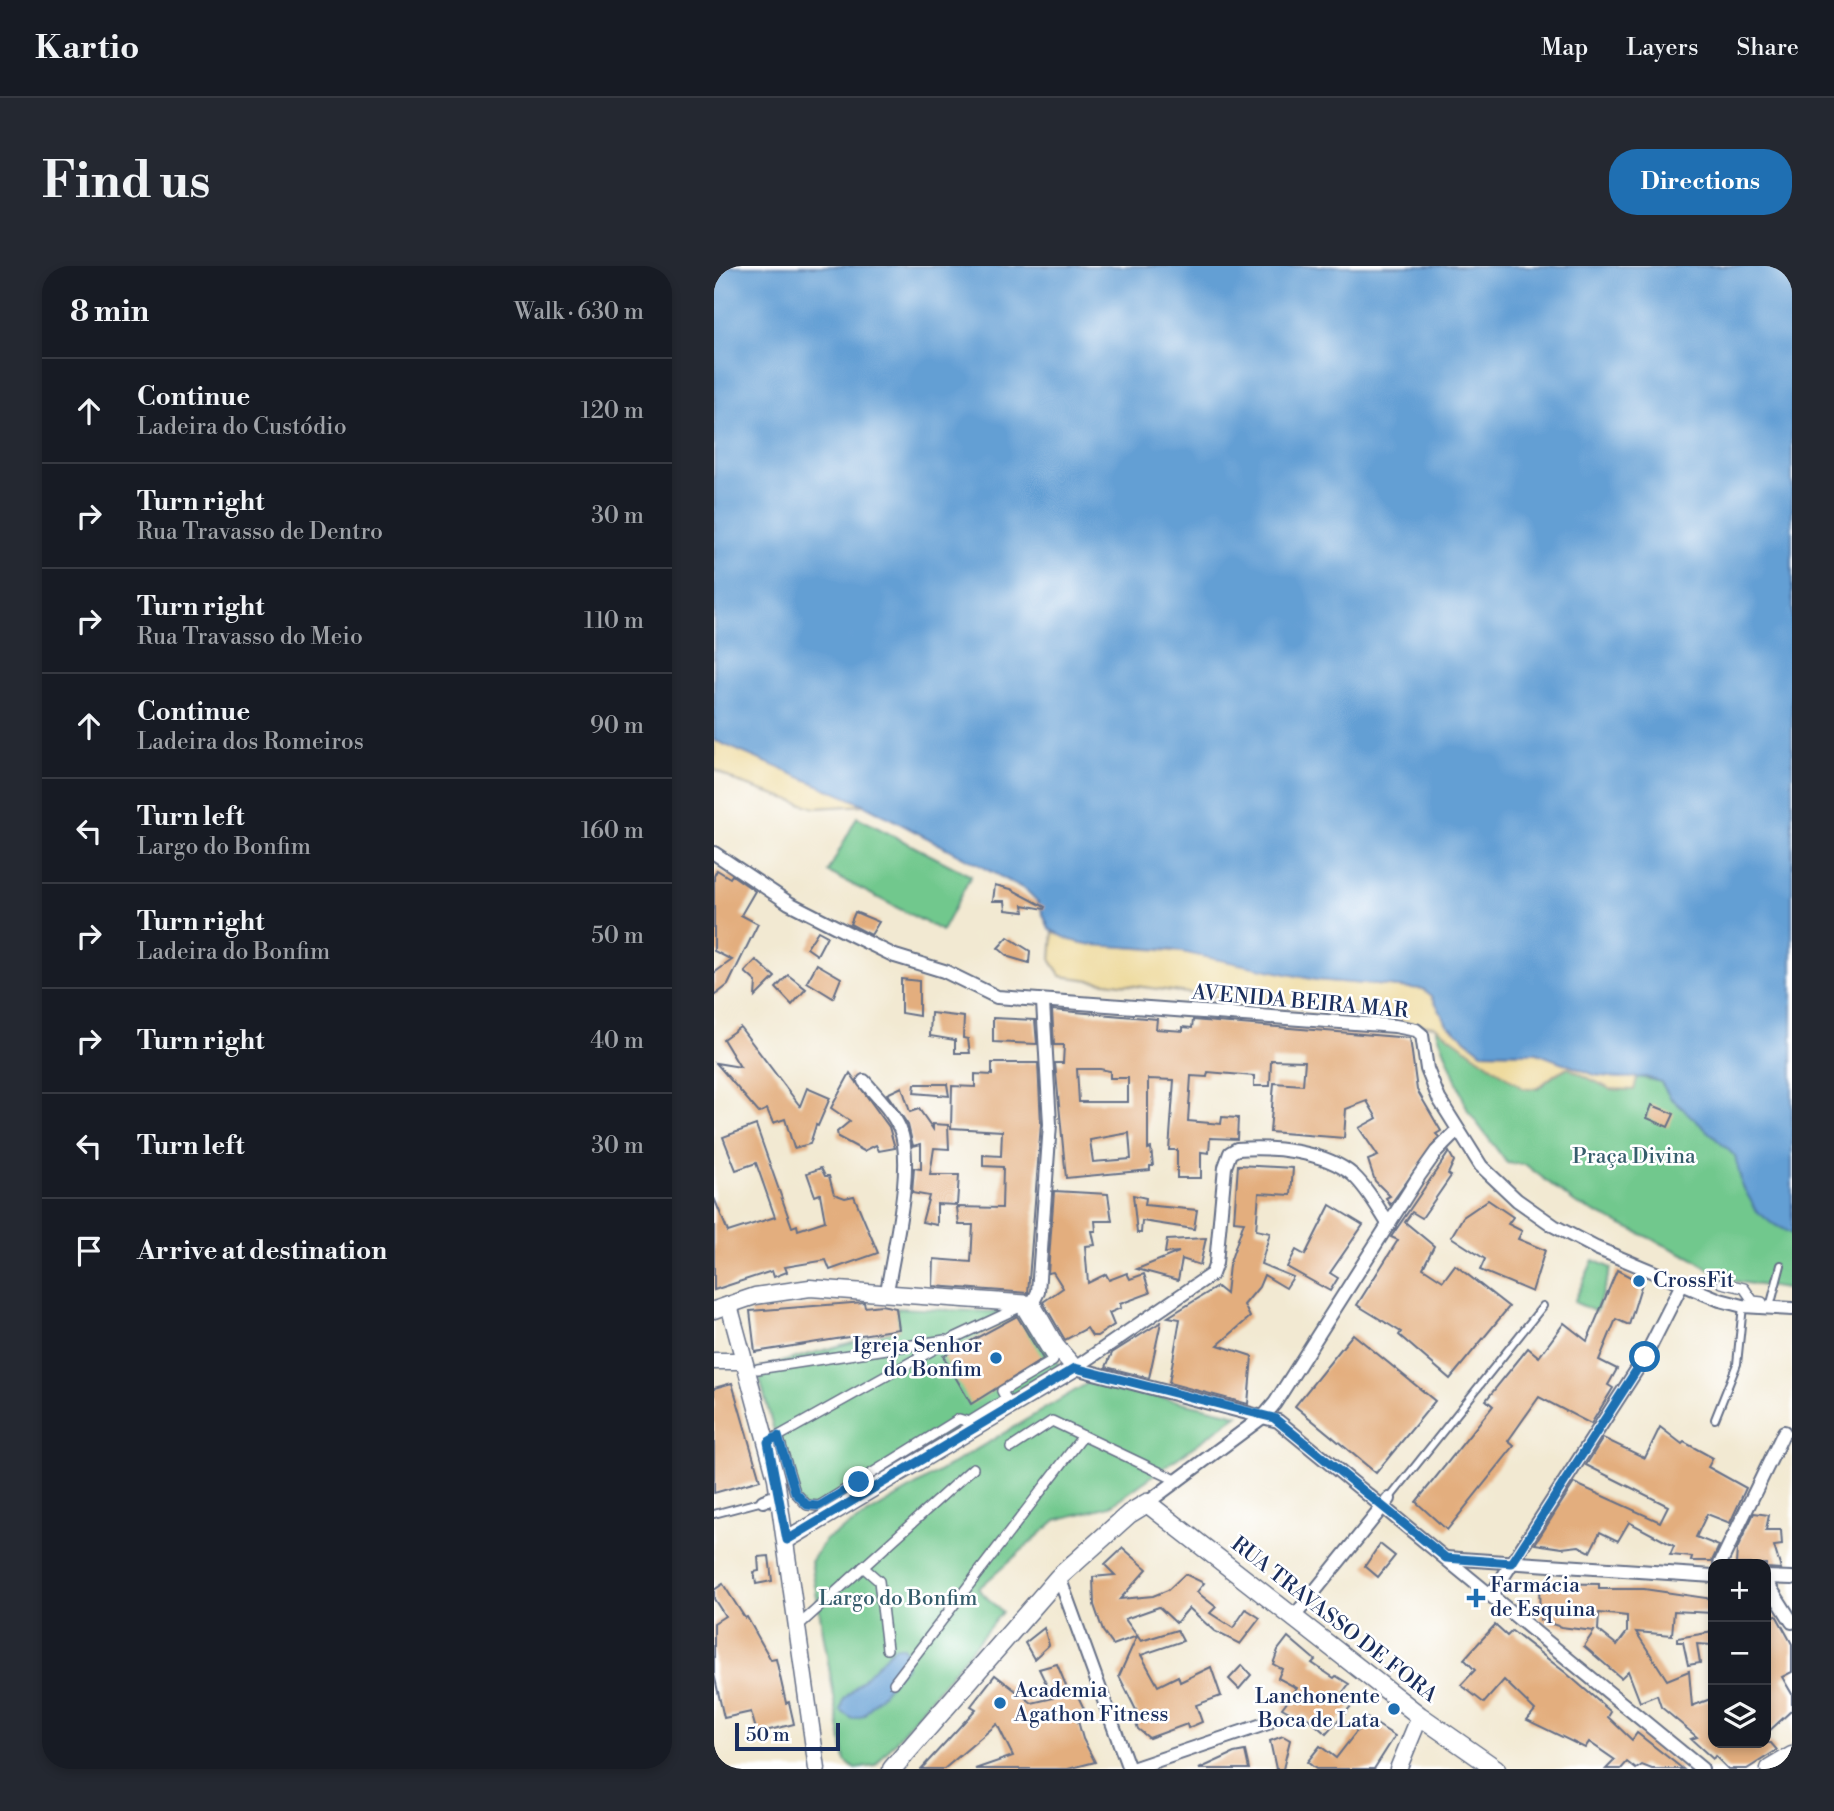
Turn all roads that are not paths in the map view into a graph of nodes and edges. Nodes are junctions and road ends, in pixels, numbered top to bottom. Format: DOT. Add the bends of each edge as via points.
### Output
graph roads {
  1 [pos="714,853"];
  2 [pos="1044,1002"];
  3 [pos="864,1081"];
  4 [pos="1458,1130"];
  5 [pos="1389,1224"];
  6 [pos="1781,1265"];
  7 [pos="1722,1283"];
  8 [pos="1682,1284"];
  9 [pos="887,1292"];
  10 [pos="1032,1304"];
  11 [pos="1743,1306"];
  12 [pos="1792,1306"];
  13 [pos="1543,1307"];
  14 [pos="722,1308"];
  15 [pos="1769,1309"];
  16 [pos="954,1338"];
  17 [pos="714,1361"];
  18 [pos="750,1365"];
  19 [pos="1075,1368"];
  20 [pos="1264,1416"];
  21 [pos="1715,1419"];
  22 [pos="1784,1432"];
  23 [pos="1083,1436"];
  24 [pos="773,1439"];
  25 [pos="1011,1448"];
  26 [pos="973,1468"];
  27 [pos="1178,1480"];
  28 [pos="779,1495"];
  29 [pos="763,1501"];
  30 [pos="1385,1502"];
  31 [pos="1147,1503"];
  32 [pos="714,1514"];
  33 [pos="787,1540"];
  34 [pos="1446,1558"];
  35 [pos="1722,1559"];
  36 [pos="1512,1563"];
  37 [pos="863,1567"];
  38 [pos="1708,1576"];
  39 [pos="1059,1577"];
  40 [pos="1792,1578"];
  41 [pos="1771,1579"];
  42 [pos="1771,1587"];
  43 [pos="1492,1594"];
  44 [pos="1293,1618"];
  45 [pos="1792,1622"];
  46 [pos="798,1626"];
  47 [pos="887,1649"];
  48 [pos="894,1683"];
  49 [pos="1420,1716"];
  50 [pos="1268,1723"];
  51 [pos="1792,1756"];
  52 [pos="817,1769"];
  53 [pos="892,1769"];
  54 [pos="1130,1769"];
  55 [pos="1398,1769"];
  56 [pos="1496,1769"];
  57 [pos="1702,1769"];
  58 [pos="1770,1769"];
  1 -- 2 [label="street, AVENIDA BEIRA MAR" via="789,903 895,957 930,966 997,997"];
  2 -- 4 [label="street, AVENIDA BEIRA MAR" via="1416,1030 1425,1041 1432,1084"];
  2 -- 10 [label="street" via="1050,1124 1038,1292"];
  3 -- 9 [label="street" via="892,1115 904,1149 905,1171"];
  4 -- 5 [label="street" via="1436,1152"];
  4 -- 8 [label="street, AVENIDA BEIRA MAR" via="1481,1166 1554,1226"];
  5 -- 19 [label="street" via="1363,1186 1339,1166 1303,1154 1237,1149 1230,1153 1225,1167 1212,1274"];
  5 -- 20 [label="street"];
  6 -- 15 [label="lane"];
  7 -- 12 [label="street" via="1744,1288 1753,1301"];
  8 -- 11 [label="street, AVENIDA BEIRA MAR"];
  8 -- 36 [label="street" via="1645,1357"];
  9 -- 10 [label="street"];
  9 -- 14 [label="street" via="797,1289 755,1296"];
  10 -- 19 [label="street" via="1056,1346"];
  11 -- 15 [label="street, AVENIDA BEIRA MAR"];
  11 -- 21 [label="lane" via="1737,1364"];
  12 -- 15 [label="street, AVENIDA BEIRA MAR"];
  13 -- 30 [label="lane"];
  14 -- 18 [label="street"];
  16 -- 18 [label="street"];
  16 -- 24 [label="street"];
  16 -- 24 [label="street" via="1020,1307 1053,1361 1002,1391 1006,1399 969,1422 959,1419 819,1506 807,1505 795,1492"];
  17 -- 18 [label="street"];
  18 -- 24 [label="street"];
  19 -- 20 [label="street"];
  19 -- 33 [label="street"];
  20 -- 27 [label="street"];
  20 -- 30 [label="street" via="1278,1420"];
  22 -- 35 [label="street"];
  23 -- 25 [label="street" via="1052,1421"];
  23 -- 27 [label="street"];
  23 -- 48 [label="street"];
  24 -- 28 [label="street"];
  26 -- 37 [label="street"];
  27 -- 31 [label="street"];
  28 -- 29 [label="street"];
  28 -- 33 [label="street"];
  29 -- 32 [label="lane"];
  30 -- 34 [label="street"];
  30 -- 44 [label="street"];
  31 -- 39 [label="main road"];
  31 -- 44 [label="main road, RUA TRAVASSO DE FORA"];
  33 -- 46 [label="street"];
  34 -- 36 [label="street"];
  34 -- 43 [label="street"];
  36 -- 38 [label="street"];
  36 -- 43 [label="street"];
  37 -- 46 [label="street"];
  37 -- 47 [label="street" via="879,1581"];
  39 -- 53 [label="main road"];
  39 -- 54 [label="street"];
  40 -- 41 [label="street"];
  42 -- 45 [label="street"];
  43 -- 57 [label="street"];
  44 -- 49 [label="main road, RUA TRAVASSO DE FORA"];
  46 -- 52 [label="street"];
  49 -- 55 [label="street"];
  49 -- 56 [label="main road, RUA TRAVASSO DE FORA"];
  50 -- 54 [label="street"];
  51 -- 58 [label="main road"];
}
